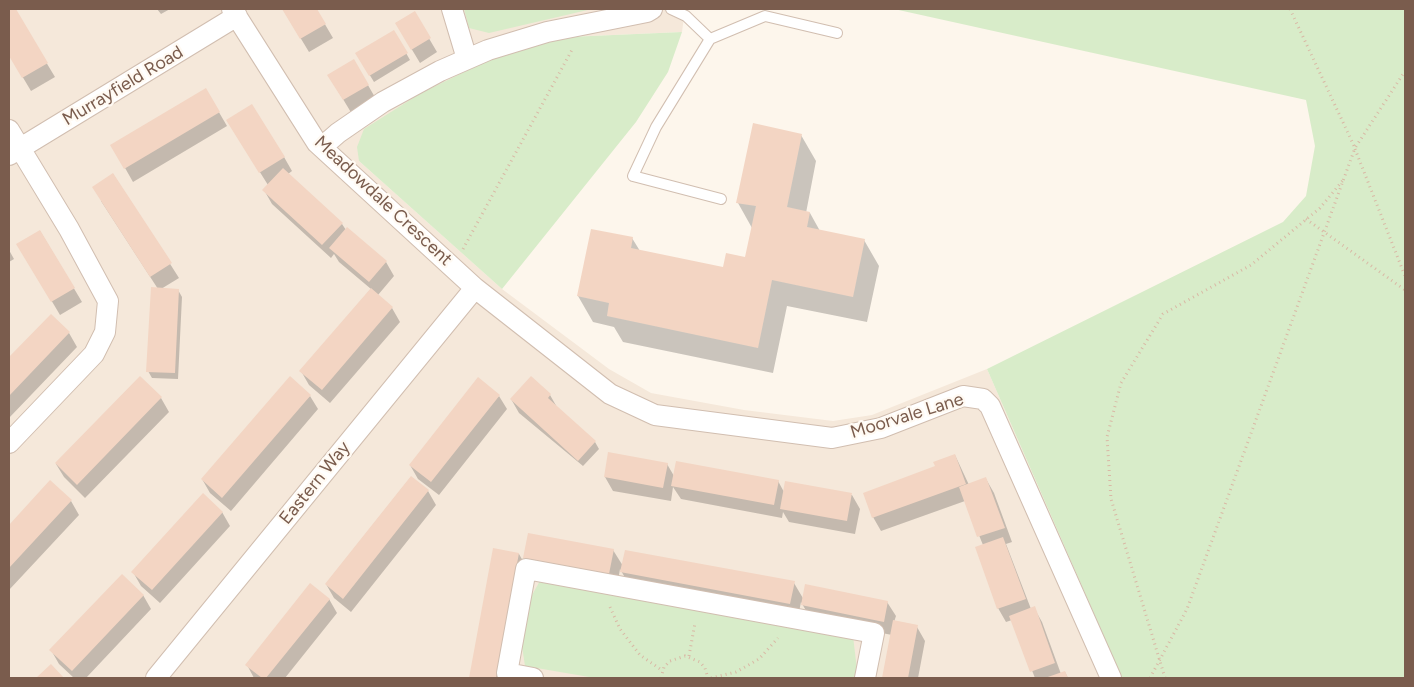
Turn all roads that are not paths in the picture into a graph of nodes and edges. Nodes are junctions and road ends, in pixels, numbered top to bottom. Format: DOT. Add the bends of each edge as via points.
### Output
graph roads {
  1 [pos="452,9"];
  2 [pos="652,9"];
  3 [pos="671,9"];
  4 [pos="234,13"];
  5 [pos="837,33"];
  6 [pos="710,39"];
  7 [pos="466,59"];
  8 [pos="9,130"];
  9 [pos="322,147"];
  10 [pos="14,152"];
  11 [pos="721,199"];
  12 [pos="476,288"];
  13 [pos="9,443"];
  14 [pos="156,678"];
  15 [pos="533,678"];
  16 [pos="865,678"];
  17 [pos="1111,678"];
  1 -- 7 [label="street"];
  2 -- 7 [label="street" via="497,46"];
  3 -- 6 [label="lane" via="686,16"];
  4 -- 9 [label="street, Meadowdale Crescent"];
  4 -- 10 [label="street, Murrayfield Road"];
  5 -- 6 [label="lane" via="764,16"];
  6 -- 11 [label="lane" via="656,127 633,176"];
  7 -- 9 [label="street" via="383,102"];
  8 -- 10 [label="street"];
  9 -- 12 [label="street, Meadowdale Crescent"];
  10 -- 13 [label="street" via="70,229 108,301 105,332 94,354"];
  12 -- 14 [label="street, Eastern Way"];
  12 -- 17 [label="street, Moorvale Lane" via="610,394 655,414 832,438 882,428 963,396 983,399 990,406"];
  15 -- 16 [label="street" via="507,674 526,569 874,633"];
}
